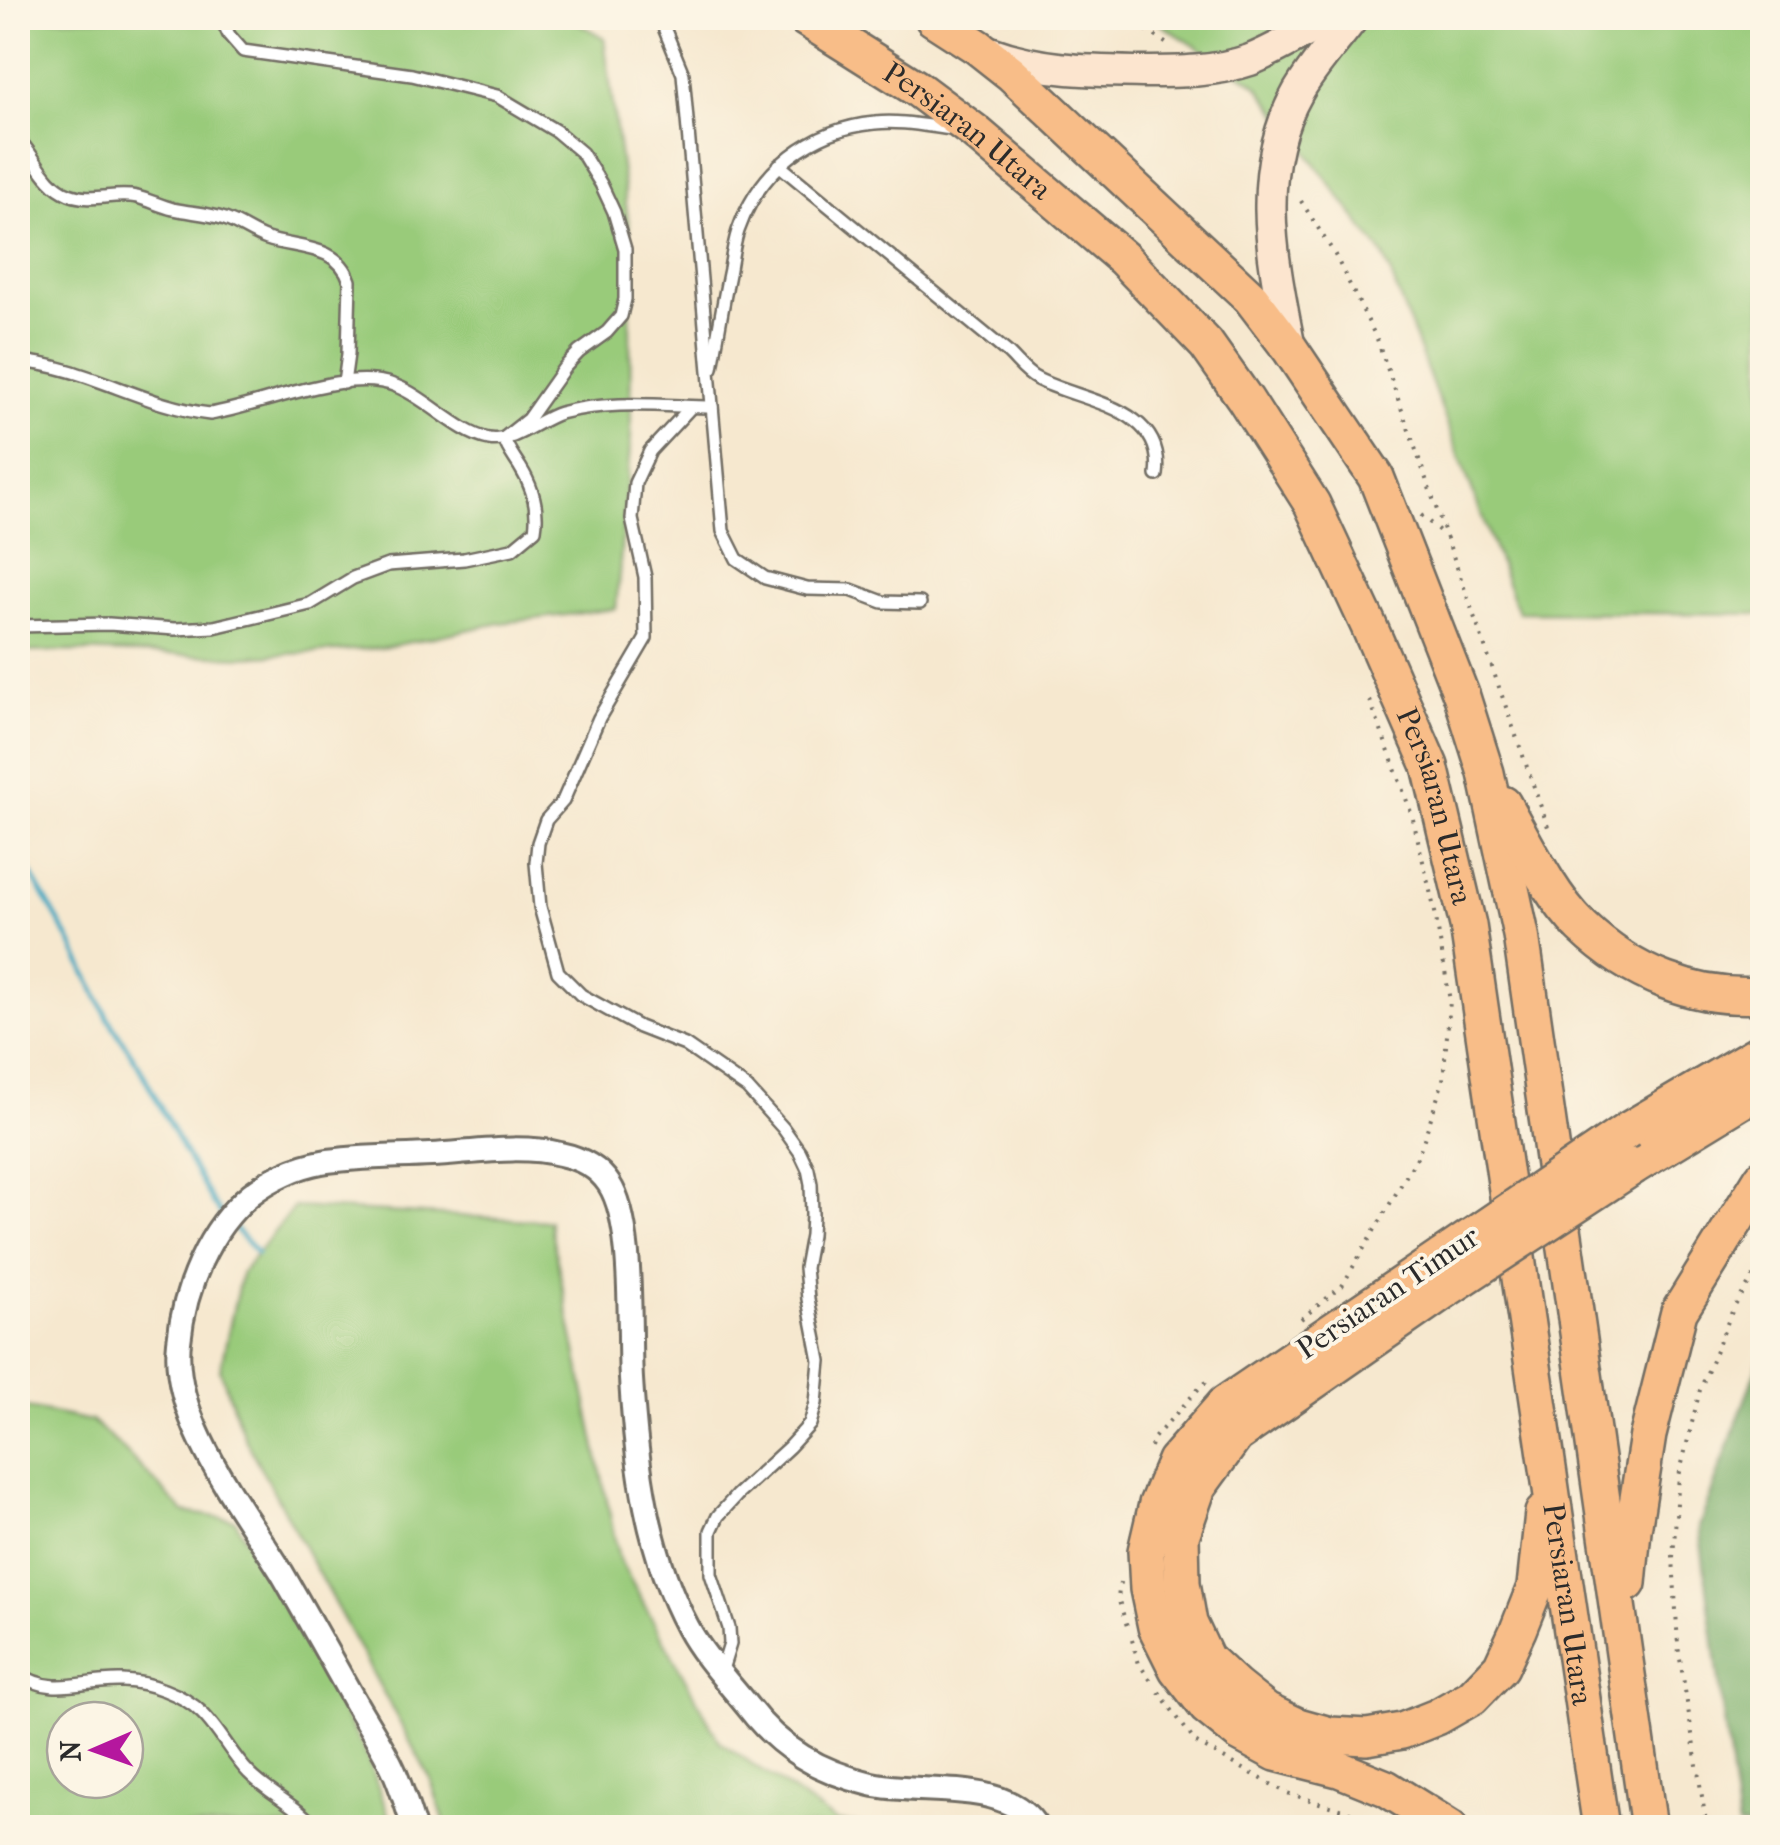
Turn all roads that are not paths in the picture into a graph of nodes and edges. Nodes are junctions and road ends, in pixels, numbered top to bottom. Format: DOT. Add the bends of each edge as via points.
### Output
graph roads {
  1 [pos="221,18"];
  2 [pos="660,18"];
  3 [pos="805,18"];
  4 [pos="932,18"];
  5 [pos="1332,18"];
  6 [pos="1353,18"];
  7 [pos="978,47"];
  8 [pos="976,132"];
  9 [pos="18,139"];
  10 [pos="779,165"];
  11 [pos="1290,349"];
  12 [pos="18,360"];
  13 [pos="710,382"];
  14 [pos="344,383"];
  15 [pos="691,407"];
  16 [pos="712,408"];
  17 [pos="504,438"];
  18 [pos="1156,475"];
  19 [pos="920,602"];
  20 [pos="18,626"];
  21 [pos="1486,773"];
  22 [pos="1762,995"];
  23 [pos="1762,1052"];
  24 [pos="1762,1088"];
  25 [pos="1762,1178"];
  26 [pos="1444,1273"];
  27 [pos="1547,1451"];
  28 [pos="1173,1625"];
  29 [pos="1624,1644"];
  30 [pos="18,1673"];
  31 [pos="722,1673"];
  32 [pos="315,1828"];
  33 [pos="414,1828"];
  34 [pos="1037,1828"];
  35 [pos="1450,1828"];
  36 [pos="1601,1828"];
  37 [pos="1649,1828"];
  1 -- 17 [label="lane" via="243,52 412,76 497,96 582,153 614,212 626,299 621,316 579,352 528,419"];
  2 -- 13 [label="lane" via="684,74"];
  3 -- 8 [label="main road, Persiaran Utara"];
  4 -- 7 [label="main road, Persiaran Utara"];
  5 -- 7 [label="street" via="1250,60 1184,72 1067,70"];
  6 -- 11 [label="street" via="1298,92 1270,179 1276,276"];
  7 -- 11 [label="main road, Persiaran Utara" via="1251,298"];
  8 -- 10 [label="lane" via="878,122 848,127 820,136"];
  8 -- 27 [label="main road, Persiaran Utara" via="1124,259 1206,344 1245,398 1312,504 1430,766 1468,925"];
  9 -- 14 [label="lane" via="68,194 134,196 203,212 340,262 350,280"];
  10 -- 13 [label="lane" via="752,197 737,233"];
  10 -- 18 [label="lane" via="1034,377 1135,420 1156,448"];
  11 -- 21 [label="main road, Persiaran Utara" via="1376,477"];
  12 -- 14 [label="lane" via="210,414"];
  13 -- 16 [label="lane"];
  14 -- 17 [label="lane" via="363,378 397,386 474,433"];
  15 -- 16 [label="lane"];
  15 -- 17 [label="lane" via="616,404 559,414"];
  15 -- 31 [label="lane" via="650,452 634,483 646,638 546,820 536,863 558,972 580,995 684,1045 747,1088 808,1169 812,1214 805,1268 820,1361 814,1413 789,1448 718,1516 711,1532 711,1574 729,1628"];
  16 -- 19 [label="lane" via="723,531 736,559 765,578 808,589"];
  17 -- 20 [label="lane" via="537,504 535,530 512,549 388,565 310,604 214,627"];
  21 -- 22 [label="main road" via="1580,926 1661,981 1703,992"];
  21 -- 29 [label="main road, Persiaran Utara" via="1521,935"];
  23 -- 26 [label="main road, Persiaran Timur, bridge" via="1628,1130"];
  24 -- 26 [label="main road, Persiaran Timur, bridge"];
  25 -- 29 [label="main road" via="1679,1312 1633,1530"];
  26 -- 28 [label="main road, Persiaran Timur" via="1236,1435 1198,1487 1182,1536"];
  27 -- 28 [label="main road" via="1534,1586 1518,1630 1501,1667 1472,1698 1437,1717 1367,1736 1298,1726 1266,1711"];
  27 -- 36 [label="main road, Persiaran Utara"];
  28 -- 35 [label="main road" via="1177,1669 1239,1733 1276,1754 1386,1788"];
  29 -- 37 [label="main road, Persiaran Utara"];
  30 -- 32 [label="lane" via="54,1687 125,1680 188,1701 250,1774"];
  31 -- 33 [label="street" via="690,1632 654,1542 632,1400 622,1212 599,1172 556,1153 521,1150 319,1162 285,1174 251,1193 220,1226 196,1270 178,1374 207,1452 394,1770"];
  31 -- 34 [label="street" via="790,1751 829,1772 875,1786 983,1794 1030,1816"];
}
